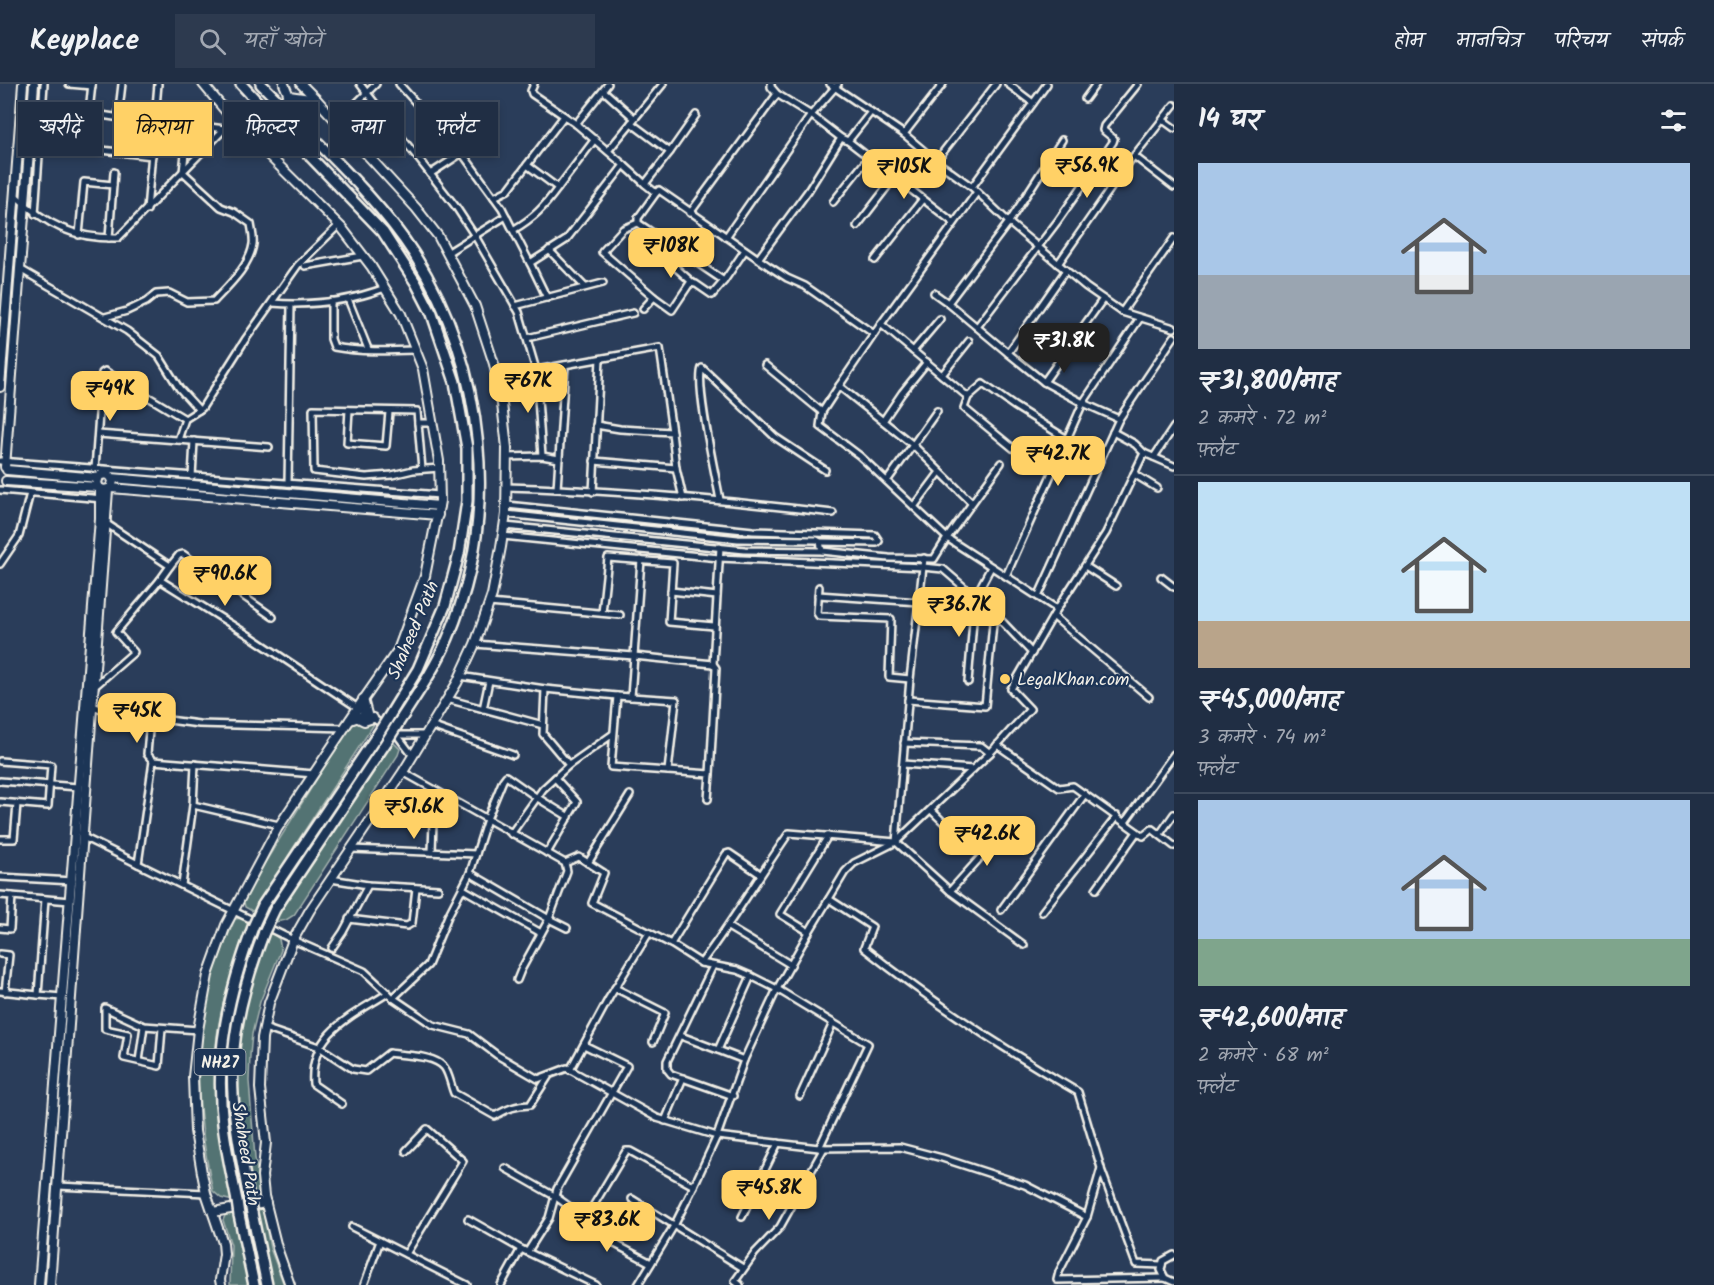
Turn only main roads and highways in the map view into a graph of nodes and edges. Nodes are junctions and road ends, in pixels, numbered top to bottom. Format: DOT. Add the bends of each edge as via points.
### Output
graph roads {
  1 [pos="241,84"];
  2 [pos="261,84"];
  3 [pos="254,1285"];
  4 [pos="267,1285"];
  1 -- 3 [label="highway, Shaheed Path / NH27, bridge" via="382,232 416,283 432,314 455,382 466,448 467,501 459,554 445,606 423,659 378,734 263,906 233,983 220,1064 223,1124"];
  2 -- 4 [label="highway, Shaheed Path / NH27, bridge" via="378,207 413,254 442,306 460,351 472,400 479,447 480,498 472,557 447,639 387,741 275,909 245,987 233,1064 236,1123"];
}
